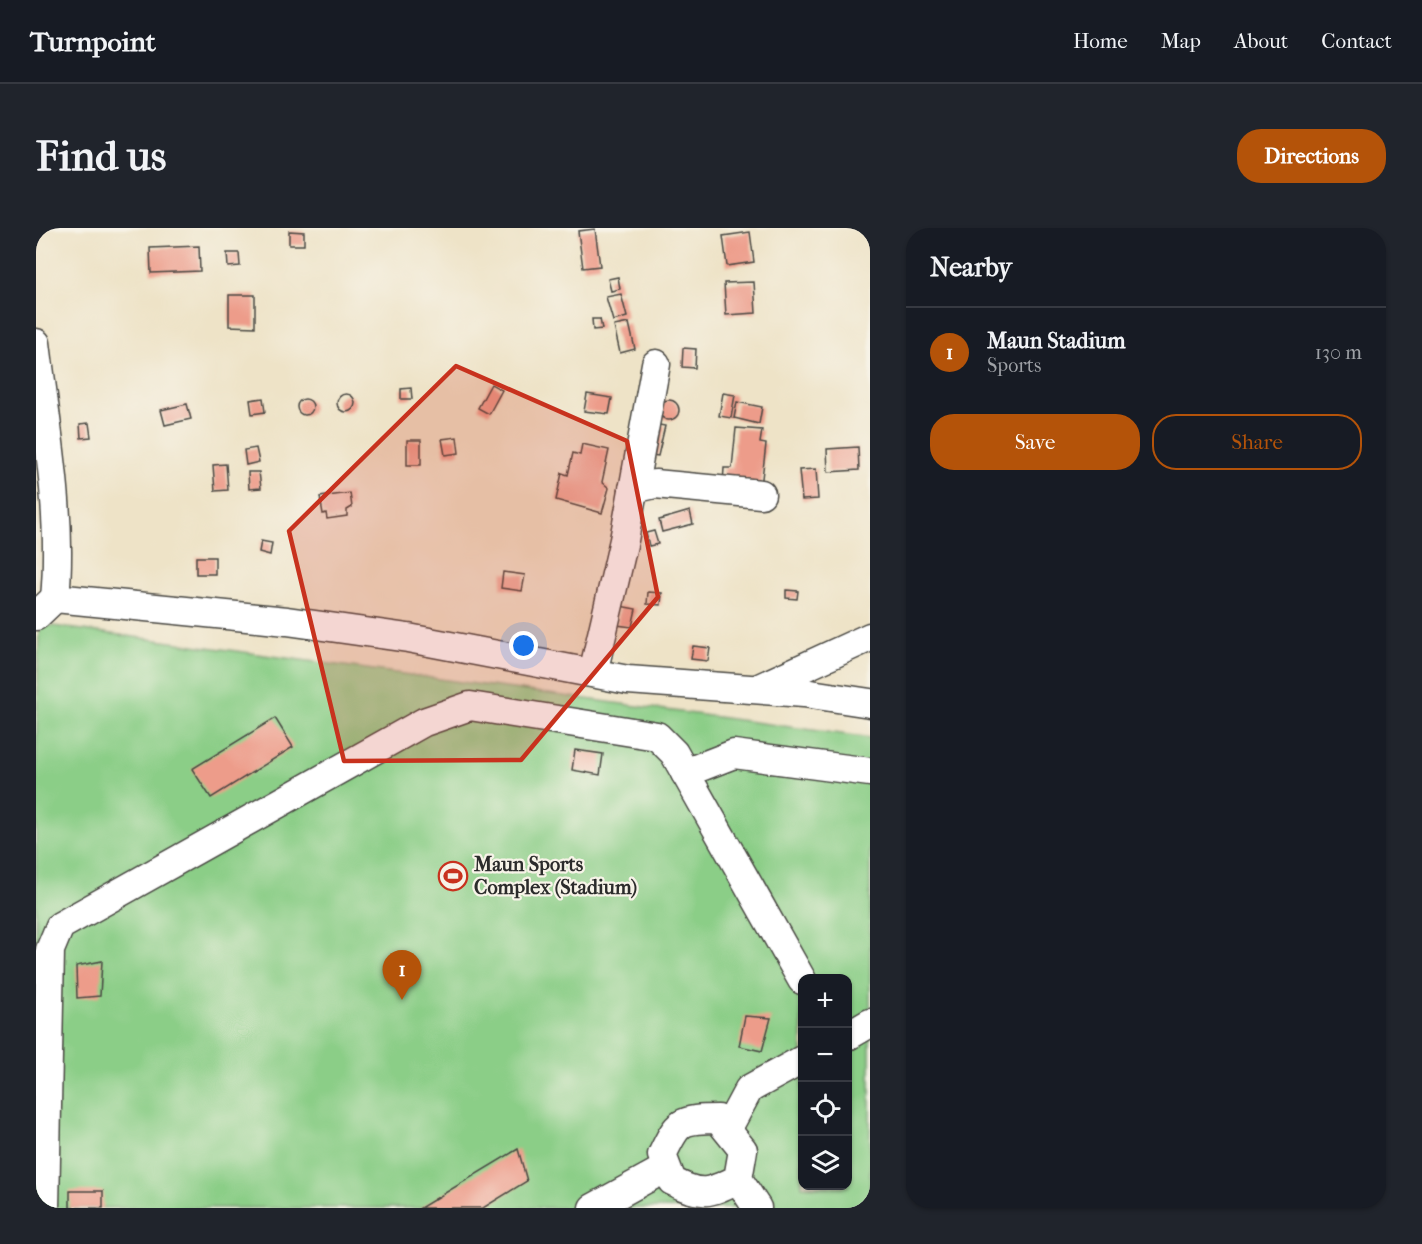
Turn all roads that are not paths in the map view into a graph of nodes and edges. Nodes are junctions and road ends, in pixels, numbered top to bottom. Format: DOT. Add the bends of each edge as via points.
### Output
graph roads {
  1 [pos="36,343"];
  2 [pos="656,364"];
  3 [pos="633,489"];
  4 [pos="761,494"];
  5 [pos="46,607"];
  6 [pos="870,637"];
  7 [pos="593,673"];
  8 [pos="759,688"];
  9 [pos="870,703"];
  10 [pos="870,772"];
  11 [pos="685,774"];
  12 [pos="799,974"];
  13 [pos="870,1023"];
  14 [pos="852,1034"];
  15 [pos="798,1062"];
  16 [pos="728,1128"];
  17 [pos="666,1168"];
  18 [pos="738,1179"];
  19 [pos="45,1208"];
  20 [pos="593,1208"];
  21 [pos="757,1208"];
  1 -- 5 [label="street" via="57,577"];
  2 -- 3 [label="street"];
  3 -- 4 [label="street" via="654,484"];
  3 -- 7 [label="street"];
  5 -- 7 [label="street" via="287,621 408,638"];
  6 -- 8 [label="street"];
  7 -- 8 [label="street" via="628,680"];
  8 -- 9 [label="street"];
  10 -- 11 [label="street" via="734,754"];
  11 -- 12 [label="street"];
  11 -- 19 [label="street" via="674,753 657,736 470,706 424,722 60,926 50,950"];
  13 -- 14 [label="street"];
  15 -- 16 [label="street" via="749,1089"];
  16 -- 17 [label="street" via="718,1119 693,1119 675,1127 662,1155"];
  16 -- 18 [label="street" via="743,1150"];
  17 -- 18 [label="street" via="672,1181 690,1191 709,1193"];
  17 -- 20 [label="street"];
  18 -- 21 [label="street"];
}
